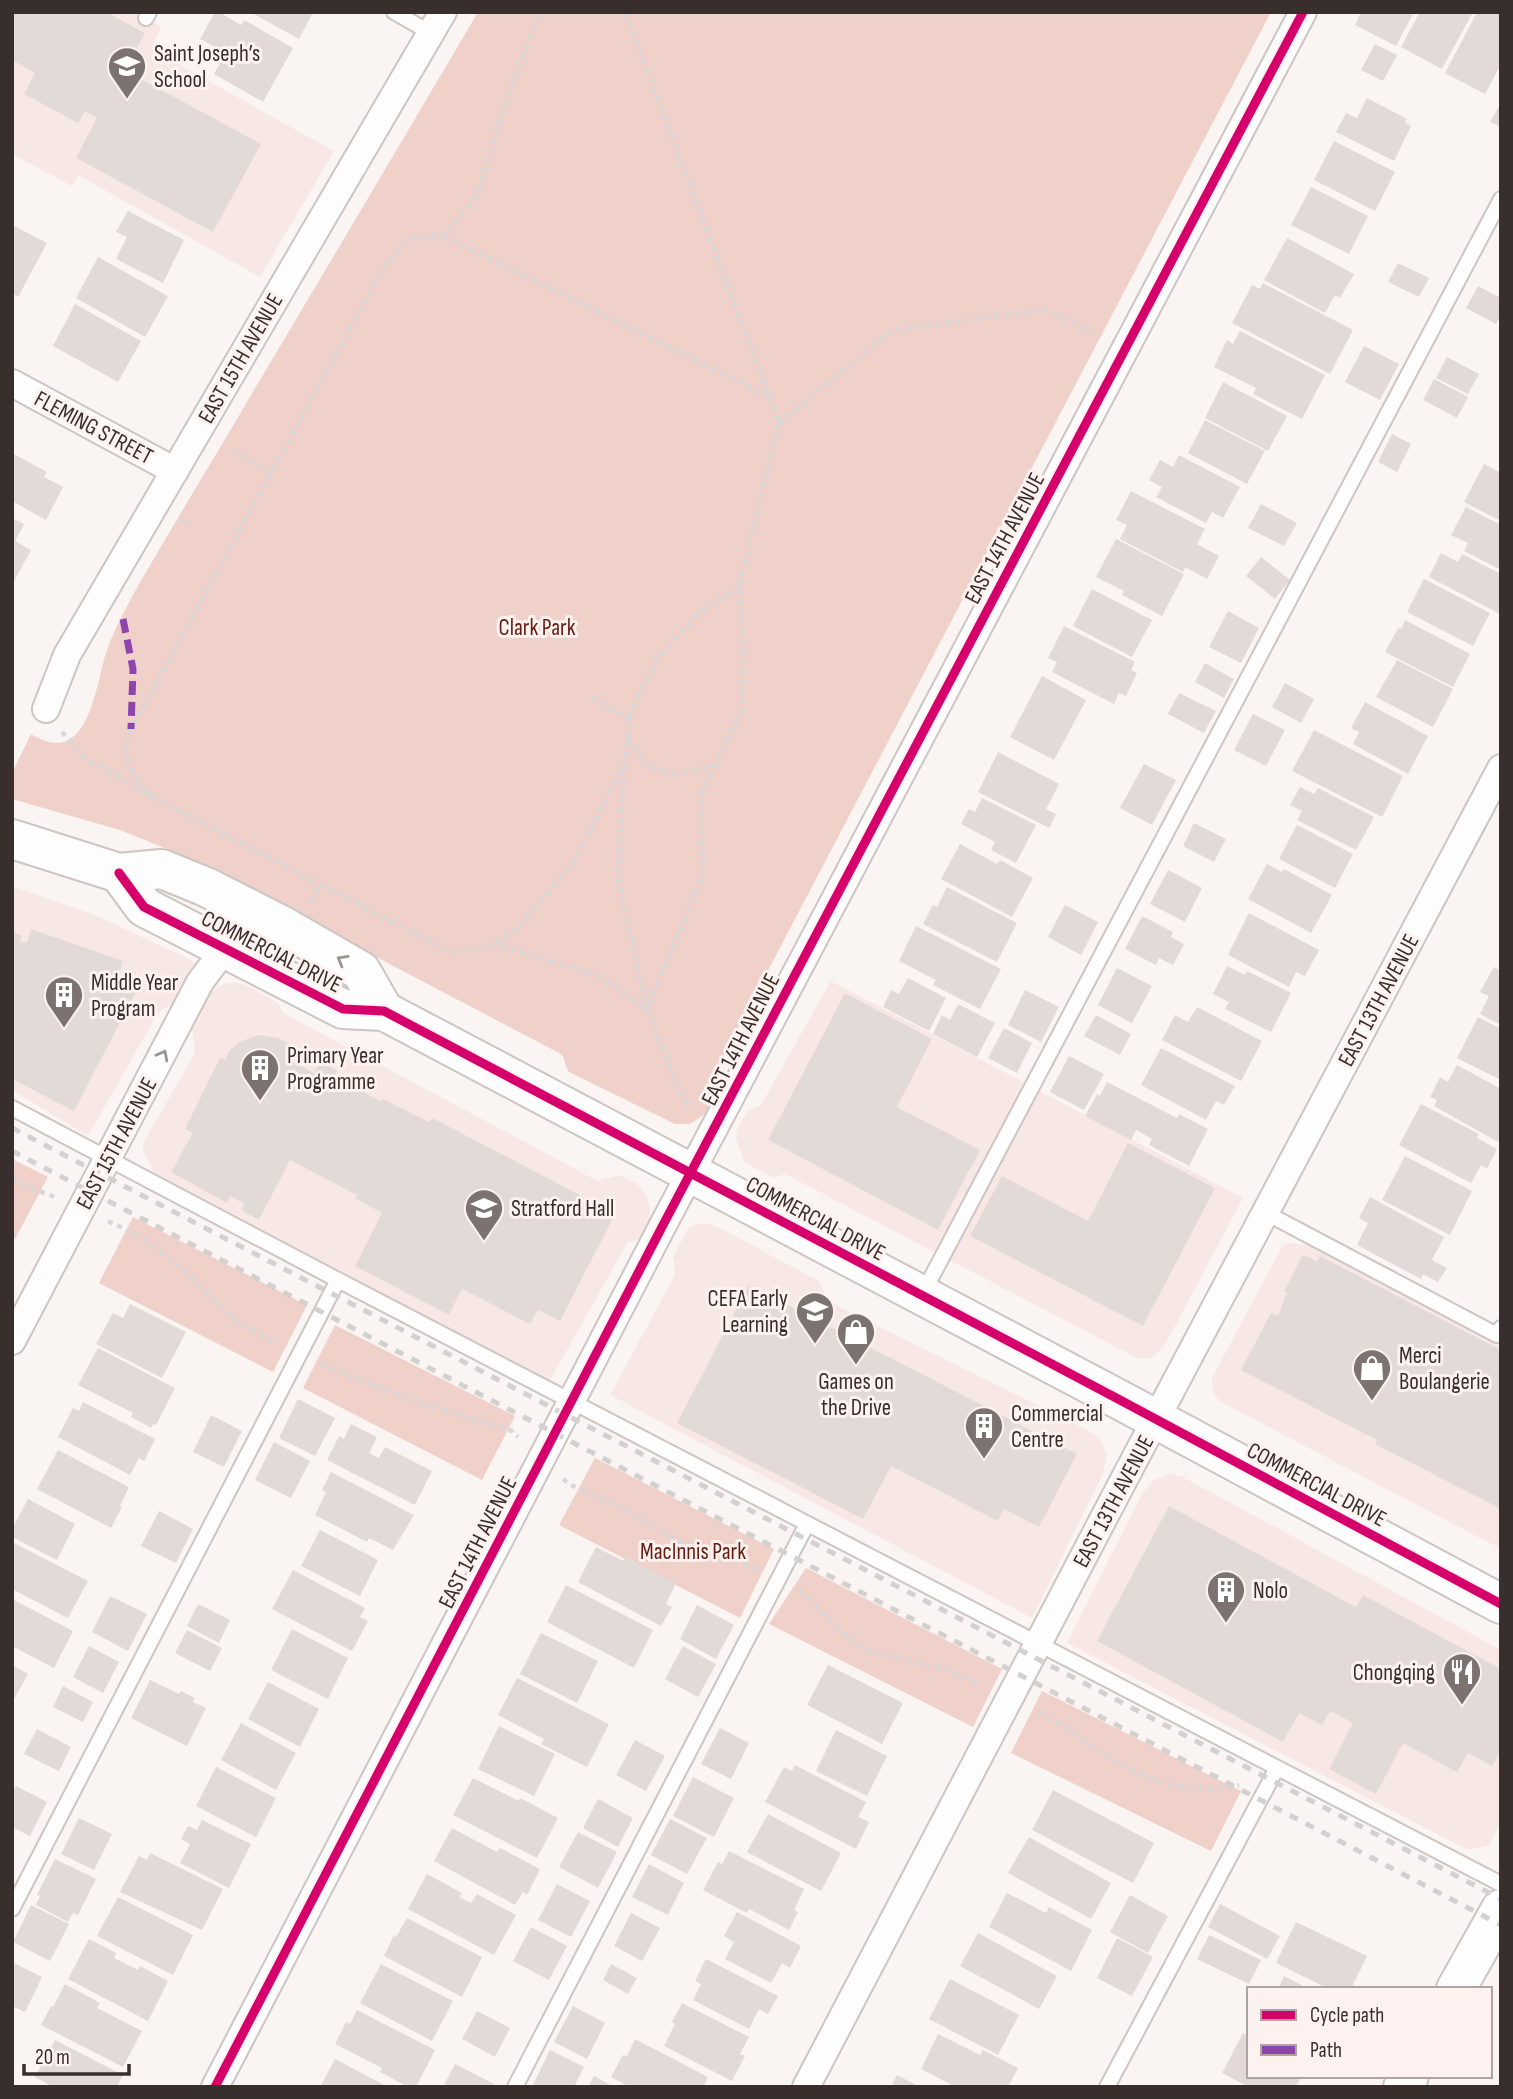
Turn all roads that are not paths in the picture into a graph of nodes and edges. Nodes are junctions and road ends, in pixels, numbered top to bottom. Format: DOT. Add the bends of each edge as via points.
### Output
graph roads {
  1 [pos="394,12"];
  2 [pos="1303,12"];
  3 [pos="437,22"];
  4 [pos="1501,199"];
  5 [pos="12,383"];
  6 [pos="175,471"];
  7 [pos="46,709"];
  8 [pos="1501,768"];
  9 [pos="12,839"];
  10 [pos="119,873"];
  11 [pos="225,949"];
  12 [pos="384,1011"];
  13 [pos="12,1108"];
  14 [pos="108,1158"];
  15 [pos="691,1173"];
  16 [pos="1266,1213"];
  17 [pos="338,1280"];
  18 [pos="922,1296"];
  19 [pos="1501,1328"];
  20 [pos="12,1341"];
  21 [pos="572,1402"];
  22 [pos="1157,1419"];
  23 [pos="807,1524"];
  24 [pos="1501,1604"];
  25 [pos="1038,1644"];
  26 [pos="1274,1773"];
  27 [pos="1501,1884"];
  28 [pos="12,1909"];
  29 [pos="1501,1909"];
  30 [pos="1457,1987"];
  31 [pos="215,2087"];
  32 [pos="515,2087"];
  33 [pos="806,2087"];
  34 [pos="1107,2087"];
  1 -- 3 [label="lane"];
  2 -- 15 [label="street, EAST 14TH AVENUE"];
  3 -- 6 [label="street, EAST 15TH AVENUE"];
  4 -- 18 [label="lane"];
  5 -- 6 [label="street, FLEMING STREET"];
  6 -- 7 [label="street, EAST 15TH AVENUE" via="67,655"];
  8 -- 16 [label="street, EAST 13TH AVENUE"];
  9 -- 10 [label="street, COMMERCIAL DRIVE"];
  10 -- 11 [label="street, COMMERCIAL DRIVE" via="144,907"];
  12 -- 10 [label="street, COMMERCIAL DRIVE, one-way" via="361,971 281,925 162,869"];
  11 -- 12 [label="street, COMMERCIAL DRIVE" via="343,1009"];
  14 -- 11 [label="street, EAST 15TH AVENUE, one-way" via="201,982"];
  12 -- 15 [label="street, COMMERCIAL DRIVE"];
  13 -- 14 [label="lane"];
  14 -- 17 [label="lane"];
  14 -- 20 [label="street, EAST 15TH AVENUE"];
  15 -- 18 [label="street, COMMERCIAL DRIVE"];
  15 -- 21 [label="street, EAST 14TH AVENUE"];
  16 -- 19 [label="lane" via="1497,1335"];
  16 -- 22 [label="street, EAST 13TH AVENUE"];
  17 -- 21 [label="lane"];
  17 -- 28 [label="lane"];
  18 -- 22 [label="street, COMMERCIAL DRIVE"];
  21 -- 23 [label="lane"];
  21 -- 31 [label="street, EAST 14TH AVENUE"];
  22 -- 24 [label="street, COMMERCIAL DRIVE"];
  22 -- 25 [label="street, EAST 13TH AVENUE"];
  23 -- 25 [label="lane"];
  23 -- 32 [label="lane"];
  25 -- 26 [label="lane"];
  25 -- 33 [label="street, EAST 13TH AVENUE"];
  26 -- 27 [label="lane"];
  26 -- 34 [label="lane"];
  29 -- 30 [label="street"];
}
